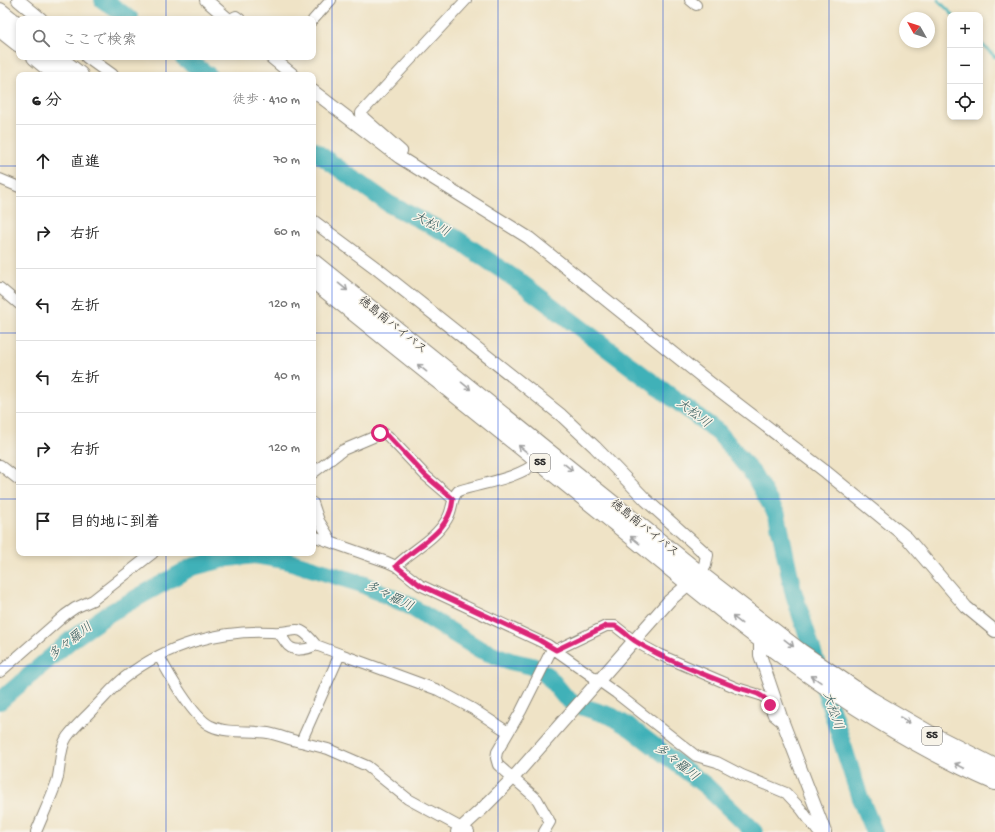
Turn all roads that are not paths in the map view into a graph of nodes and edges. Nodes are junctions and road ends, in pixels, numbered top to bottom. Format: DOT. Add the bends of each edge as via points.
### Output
graph roads {
  1 [pos="18,0"];
  2 [pos="206,0"];
  3 [pos="331,0"];
  4 [pos="466,0"];
  5 [pos="0,11"];
  6 [pos="37,16"];
  7 [pos="225,16"];
  8 [pos="316,17"];
  9 [pos="16,24"];
  10 [pos="0,29"];
  11 [pos="16,42"];
  12 [pos="39,60"];
  13 [pos="61,60"];
  14 [pos="91,60"];
  15 [pos="275,60"];
  16 [pos="53,72"];
  17 [pos="76,72"];
  18 [pos="108,72"];
  19 [pos="289,72"];
  20 [pos="316,93"];
  21 [pos="399,157"];
  22 [pos="0,179"];
  23 [pos="16,186"];
  24 [pos="316,223"];
  25 [pos="316,264"];
  26 [pos="316,282"];
  27 [pos="0,288"];
  28 [pos="16,301"];
  29 [pos="539,461"];
  30 [pos="0,466"];
  31 [pos="316,471"];
  32 [pos="16,478"];
  33 [pos="453,499"];
  34 [pos="316,512"];
  35 [pos="316,537"];
  36 [pos="329,541"];
  37 [pos="149,556"];
  38 [pos="396,566"];
  39 [pos="694,579"];
  40 [pos="995,631"];
  41 [pos="278,633"];
  42 [pos="634,641"];
  43 [pos="764,641"];
  44 [pos="316,645"];
  45 [pos="554,650"];
  46 [pos="340,654"];
  47 [pos="159,656"];
  48 [pos="0,672"];
  49 [pos="600,681"];
  50 [pos="782,720"];
  51 [pos="508,732"];
  52 [pos="301,742"];
  53 [pos="995,767"];
  54 [pos="513,778"];
  55 [pos="995,782"];
  56 [pos="463,830"];
  57 [pos="36,832"];
  58 [pos="544,832"];
  59 [pos="818,832"];
  60 [pos="825,832"];
  1 -- 6 [label="street"];
  2 -- 7 [label="street"];
  3 -- 8 [label="street"];
  4 -- 21 [label="street" via="361,113 402,151"];
  5 -- 9 [label="highway"];
  10 -- 11 [label="highway"];
  12 -- 16 [label="highway"];
  13 -- 17 [label="highway"];
  14 -- 18 [label="street"];
  15 -- 19 [label="street"];
  20 -- 21 [label="street"];
  21 -- 40 [label="street" via="529,238 826,472 907,538 966,607"];
  22 -- 23 [label="street"];
  24 -- 39 [label="street" via="555,410 596,447 646,500 707,555 705,565"];
  25 -- 39 [label="highway, 徳島南バイパス / 55, one-way"];
  29 -- 26 [label="highway, 徳島南バイパス / 55, one-way"];
  27 -- 28 [label="street"];
  29 -- 33 [label="street" via="522,472 492,483 458,491"];
  39 -- 29 [label="highway, 徳島南バイパス / 55, one-way"];
  30 -- 32 [label="street"];
  31 -- 33 [label="street" via="343,450 384,433 426,476"];
  33 -- 38 [label="street" via="447,520 438,531"];
  34 -- 36 [label="street"];
  35 -- 36 [label="street"];
  36 -- 38 [label="street"];
  37 -- 48 [label="street" via="93,600 65,614"];
  38 -- 45 [label="street" via="420,585 539,640"];
  39 -- 42 [label="street"];
  43 -- 39 [label="highway, 徳島南バイパス / 55, one-way"];
  39 -- 53 [label="highway, 徳島南バイパス / 55, one-way" via="758,619 871,700"];
  41 -- 44 [label="street" via="302,630"];
  41 -- 44 [label="street" via="290,648 309,649"];
  41 -- 47 [label="street" via="234,632 178,647"];
  42 -- 45 [label="street" via="612,625"];
  42 -- 49 [label="street"];
  42 -- 50 [label="street" via="716,679 760,694 767,699 773,715"];
  43 -- 50 [label="street" via="760,655"];
  55 -- 43 [label="highway, 徳島南バイパス / 55, one-way" via="924,748 830,689"];
  44 -- 46 [label="street"];
  45 -- 49 [label="street"];
  45 -- 51 [label="street"];
  46 -- 51 [label="street" via="438,690"];
  46 -- 52 [label="street"];
  47 -- 52 [label="street" via="195,712 211,726 233,731 270,733"];
  47 -- 57 [label="street" via="124,679 68,736 63,747 56,783"];
  49 -- 54 [label="street"];
  49 -- 59 [label="street" via="696,756 718,762 786,793"];
  50 -- 60 [label="street"];
  51 -- 54 [label="street" via="496,758 498,765"];
  52 -- 56 [label="street" via="328,749 367,766 408,799"];
  54 -- 56 [label="street"];
  54 -- 58 [label="street" via="537,799 550,822"];
}
